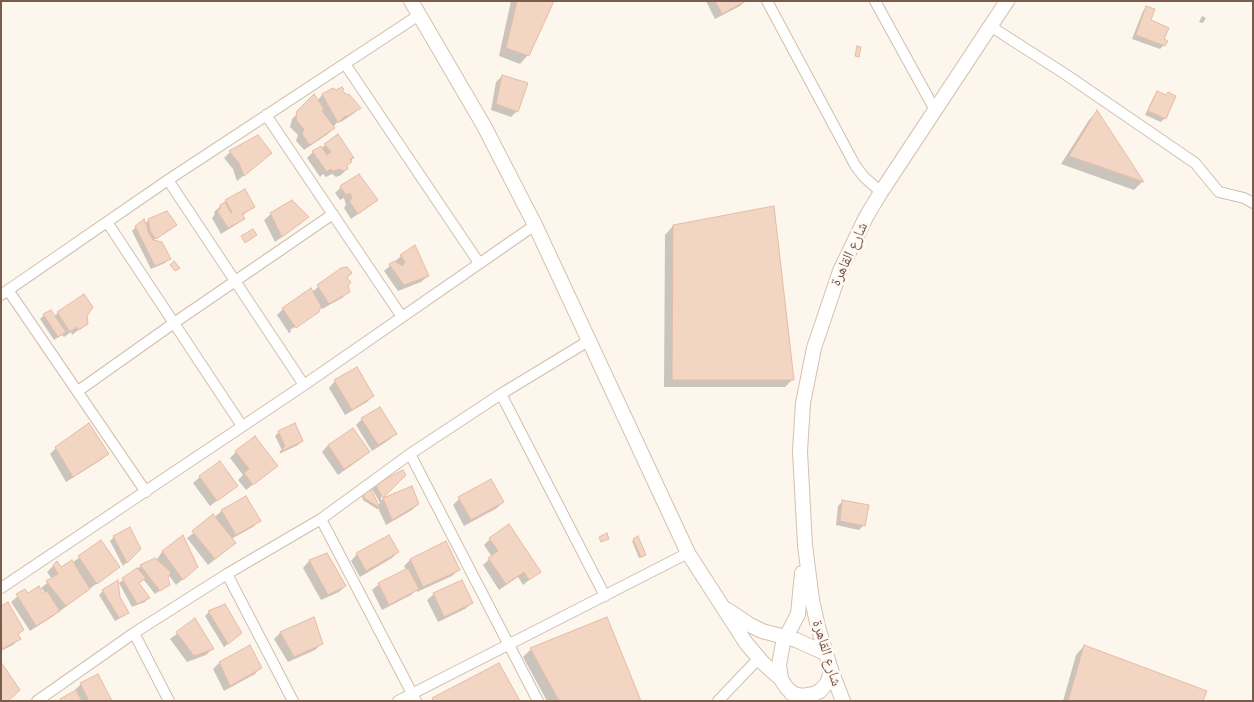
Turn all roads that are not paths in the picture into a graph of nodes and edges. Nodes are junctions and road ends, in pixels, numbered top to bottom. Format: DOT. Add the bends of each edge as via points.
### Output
graph roads {
  1 [pos="411,1"];
  2 [pos="767,1"];
  3 [pos="875,1"];
  4 [pos="1007,1"];
  5 [pos="419,15"];
  6 [pos="990,26"];
  7 [pos="345,64"];
  8 [pos="935,110"];
  9 [pos="266,115"];
  10 [pos="168,180"];
  11 [pos="881,192"];
  12 [pos="1253,203"];
  13 [pos="333,214"];
  14 [pos="107,222"];
  15 [pos="535,225"];
  16 [pos="479,263"];
  17 [pos="235,281"];
  18 [pos="5,293"];
  19 [pos="402,317"];
  20 [pos="174,323"];
  21 [pos="590,340"];
  22 [pos="304,385"];
  23 [pos="78,391"];
  24 [pos="501,394"];
  25 [pos="242,426"];
  26 [pos="410,454"];
  27 [pos="146,492"];
  28 [pos="321,519"];
  29 [pos="805,545"];
  30 [pos="688,553"];
  31 [pos="227,574"];
  32 [pos="1,588"];
  33 [pos="605,596"];
  34 [pos="721,603"];
  35 [pos="134,633"];
  36 [pos="787,637"];
  37 [pos="508,643"];
  38 [pos="825,653"];
  39 [pos="759,658"];
  40 [pos="831,670"];
  41 [pos="781,678"];
  42 [pos="414,697"];
  43 [pos="796,697"];
  44 [pos="42,699"];
  45 [pos="169,701"];
  46 [pos="293,701"];
  47 [pos="398,701"];
  48 [pos="538,701"];
  49 [pos="718,701"];
  50 [pos="843,701"];
  1 -- 5 [label="main road"];
  2 -- 11 [label="street" via="855,166"];
  3 -- 8 [label="street"];
  4 -- 6 [label="main road, شارع القاهرة"];
  5 -- 7 [label="street"];
  5 -- 15 [label="main road" via="484,126"];
  6 -- 8 [label="main road, شارع القاهرة"];
  6 -- 12 [label="street" via="1195,163 1219,192"];
  7 -- 9 [label="street"];
  7 -- 16 [label="street"];
  8 -- 11 [label="main road, شارع القاهرة"];
  9 -- 10 [label="street"];
  9 -- 13 [label="street"];
  10 -- 14 [label="street"];
  10 -- 17 [label="street"];
  11 -- 29 [label="main road, شارع القاهرة" via="840,271 810,366 800,450"];
  13 -- 17 [label="street"];
  13 -- 19 [label="street"];
  14 -- 18 [label="street"];
  14 -- 20 [label="street"];
  15 -- 16 [label="street"];
  15 -- 21 [label="main road"];
  16 -- 19 [label="street"];
  17 -- 20 [label="street"];
  17 -- 22 [label="street"];
  18 -- 23 [label="street"];
  19 -- 22 [label="street"];
  20 -- 23 [label="street"];
  20 -- 25 [label="street"];
  21 -- 24 [label="street"];
  21 -- 30 [label="main road"];
  22 -- 25 [label="street"];
  23 -- 27 [label="street"];
  24 -- 26 [label="street"];
  24 -- 33 [label="street"];
  25 -- 27 [label="street"];
  26 -- 28 [label="street"];
  26 -- 37 [label="street"];
  27 -- 32 [label="street"];
  28 -- 31 [label="street"];
  28 -- 42 [label="street"];
  29 -- 36 [label="main road, شارع القاهرة" via="798,614"];
  29 -- 38 [label="main road, شارع القاهرة" via="812,600"];
  30 -- 33 [label="street"];
  30 -- 34 [label="main road"];
  31 -- 35 [label="street"];
  31 -- 46 [label="street"];
  33 -- 37 [label="street"];
  34 -- 36 [label="main road" via="750,625"];
  34 -- 39 [label="main road"];
  35 -- 44 [label="street"];
  35 -- 45 [label="street"];
  36 -- 38 [label="main road"];
  36 -- 41 [label="main road, شارع القاهرة" via="780,658"];
  37 -- 42 [label="street"];
  37 -- 48 [label="street"];
  38 -- 40 [label="main road, شارع القاهرة"];
  39 -- 41 [label="main road"];
  39 -- 49 [label="street"];
  40 -- 43 [label="main road" via="828,682 820,691"];
  40 -- 50 [label="main road, شارع القاهرة"];
  41 -- 43 [label="main road"];
  42 -- 47 [label="street"];
}
